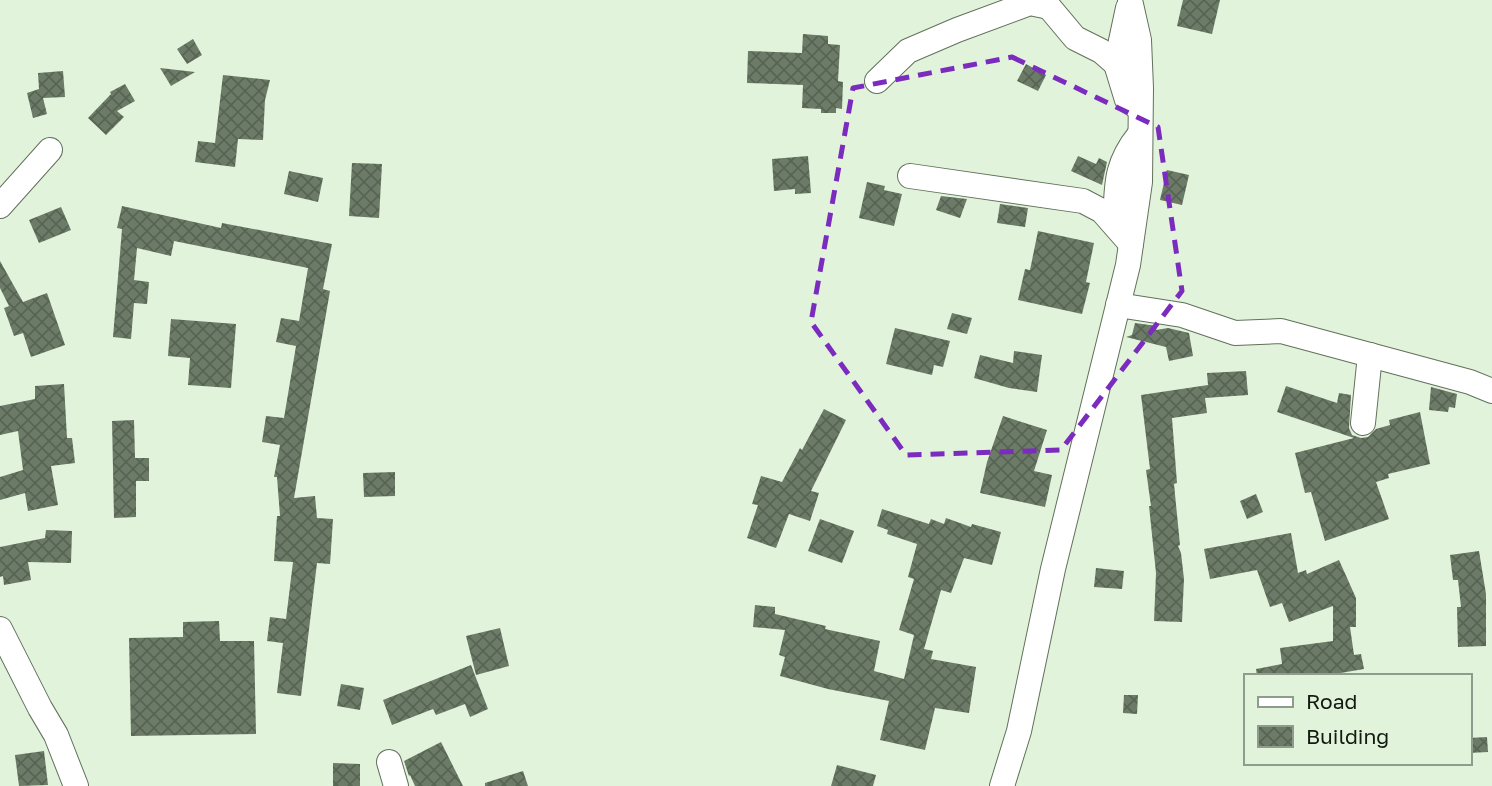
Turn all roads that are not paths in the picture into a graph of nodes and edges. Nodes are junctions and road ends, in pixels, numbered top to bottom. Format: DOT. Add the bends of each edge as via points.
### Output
graph roads {
  1 [pos="1130,0"];
  2 [pos="1116,64"];
  3 [pos="877,80"];
  4 [pos="1139,108"];
  5 [pos="1139,135"];
  6 [pos="50,149"];
  7 [pos="910,176"];
  8 [pos="0,206"];
  9 [pos="1115,225"];
  10 [pos="1131,244"];
  11 [pos="1118,305"];
  12 [pos="1370,355"];
  13 [pos="1492,391"];
  14 [pos="1363,423"];
  15 [pos="0,629"];
  16 [pos="76,786"];
  17 [pos="1002,786"];
  1 -- 2 [label="street"];
  1 -- 4 [label="street" via="1139,40"];
  2 -- 3 [label="street" via="1075,38 1049,7 1030,3 908,51"];
  2 -- 4 [label="street" via="1127,100"];
  4 -- 5 [label="street"];
  5 -- 9 [label="street" via="1119,168"];
  5 -- 10 [label="street" via="1140,182"];
  6 -- 8 [label="street"];
  7 -- 9 [label="street" via="1083,201"];
  9 -- 10 [label="street"];
  10 -- 11 [label="street"];
  11 -- 12 [label="street" via="1182,315 1235,333 1281,331"];
  11 -- 17 [label="street" via="1053,569 1019,731"];
  12 -- 13 [label="street"];
  12 -- 14 [label="street"];
  15 -- 16 [label="street" via="57,736"];
}
